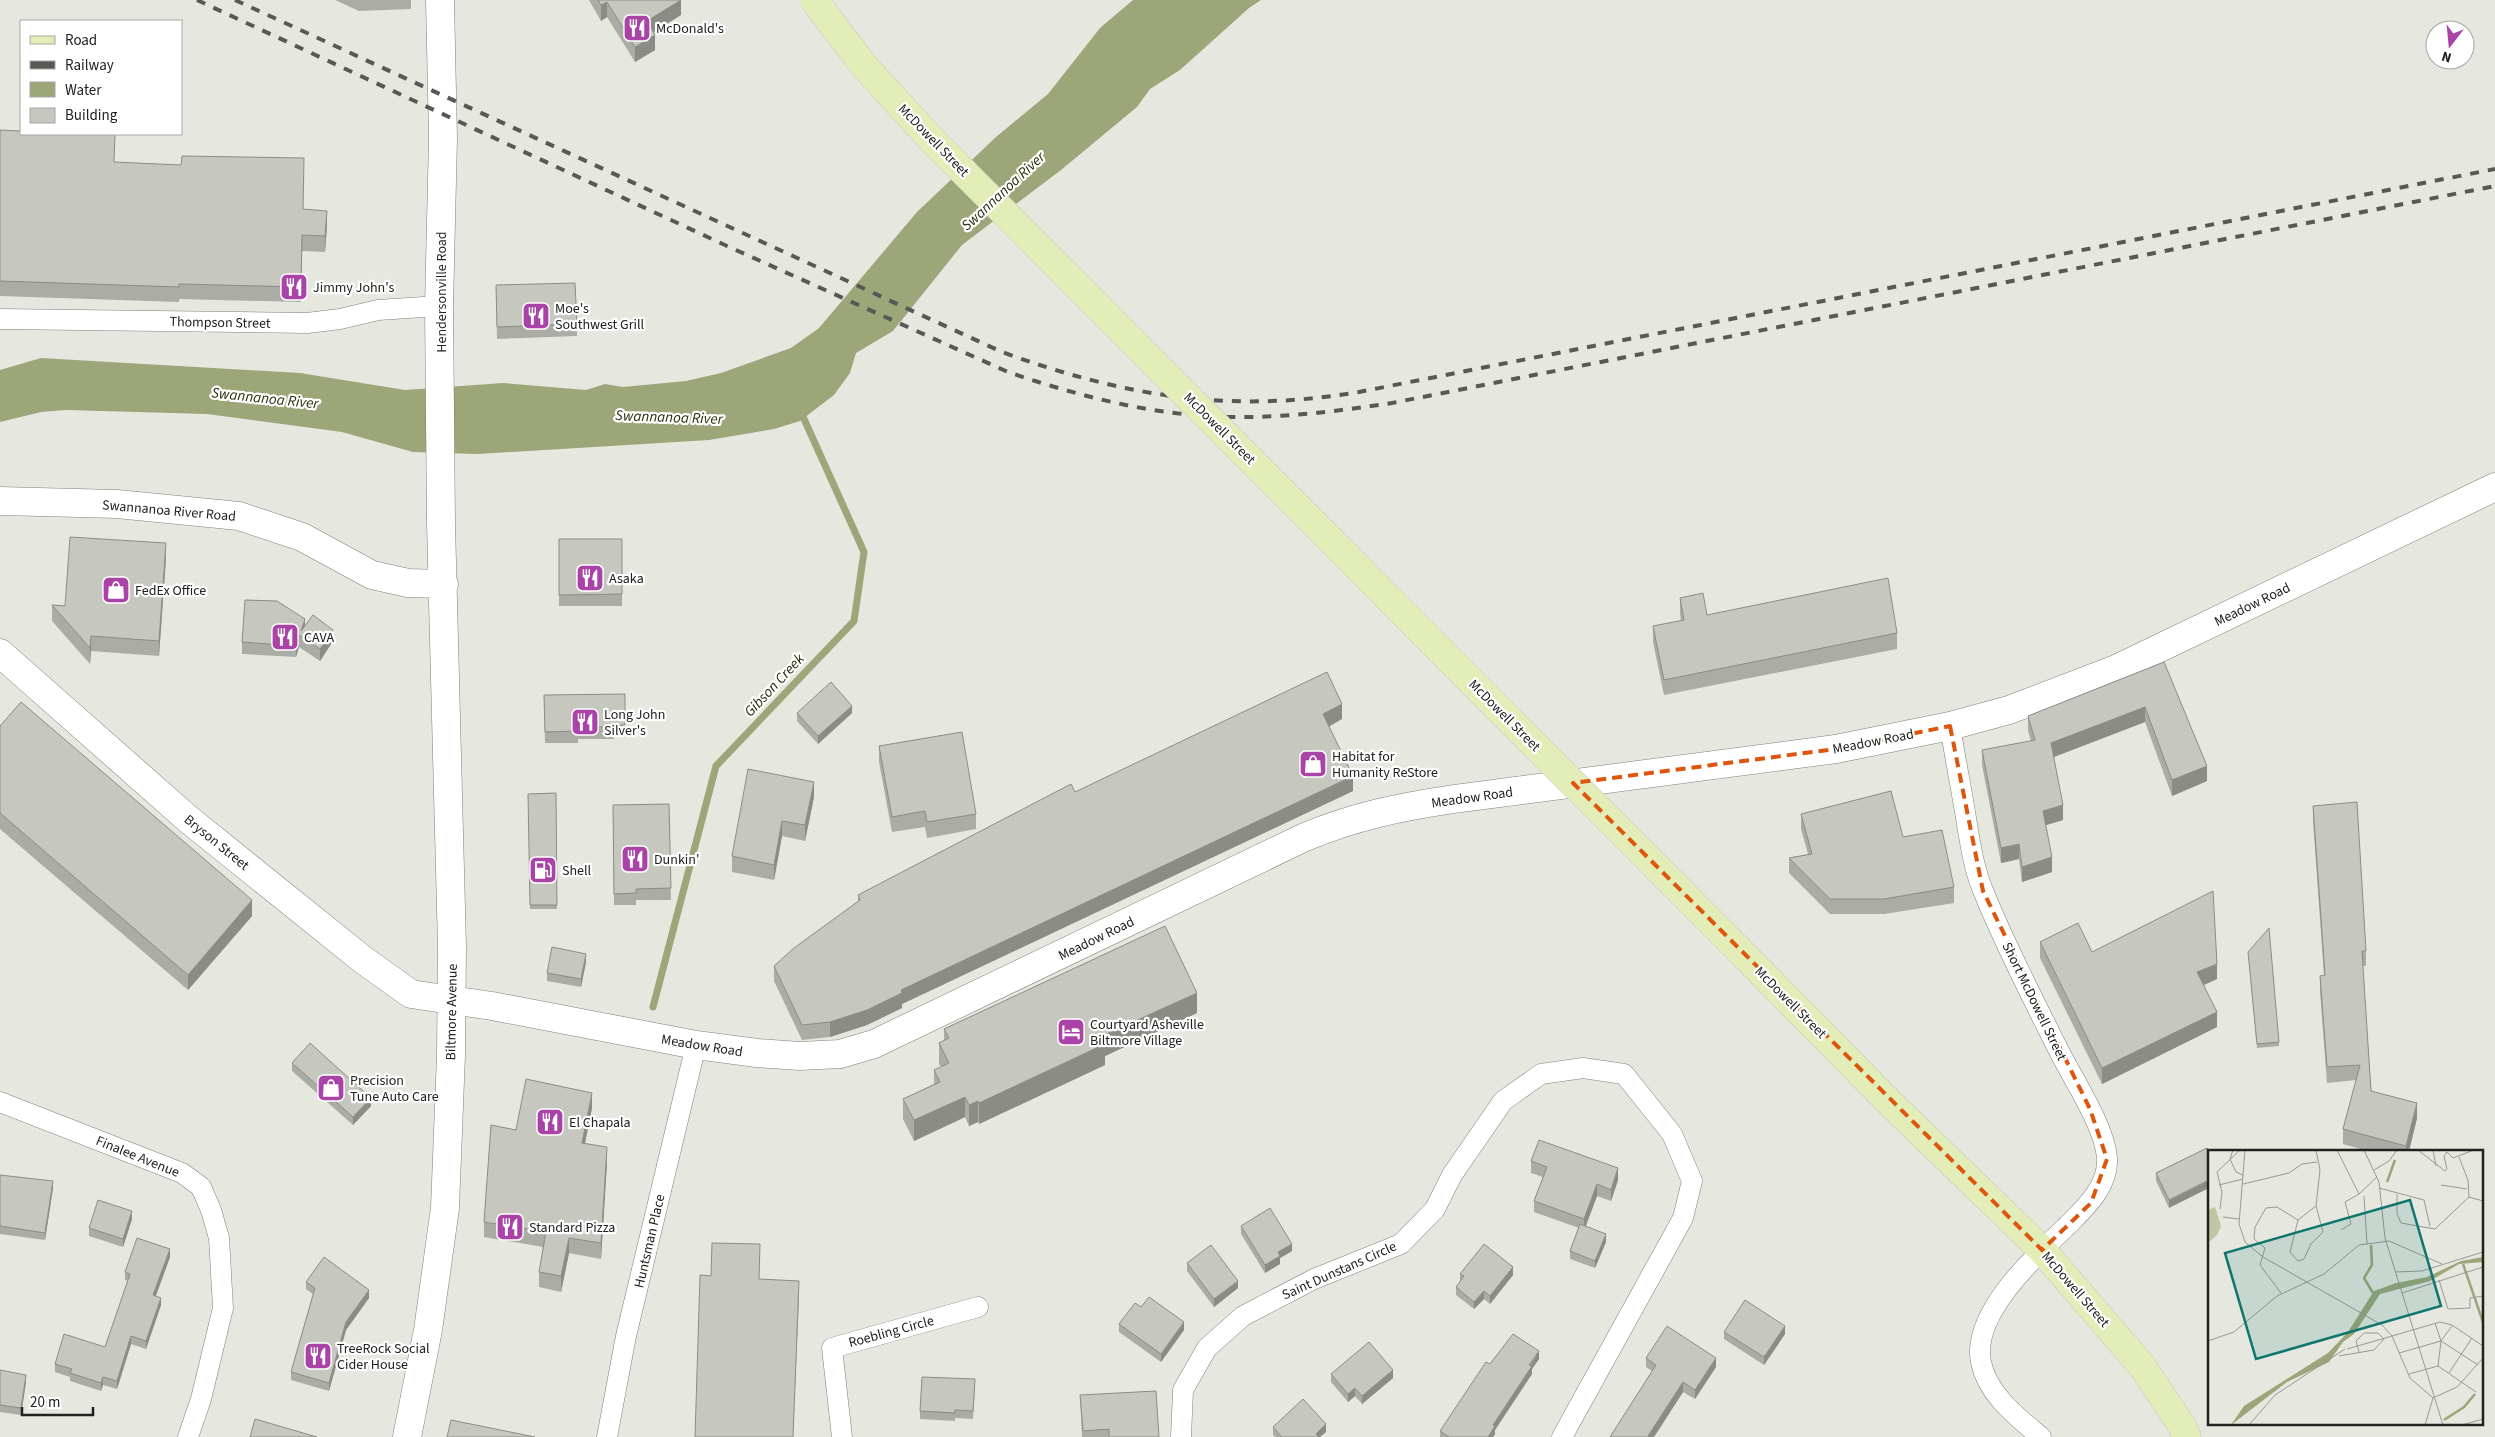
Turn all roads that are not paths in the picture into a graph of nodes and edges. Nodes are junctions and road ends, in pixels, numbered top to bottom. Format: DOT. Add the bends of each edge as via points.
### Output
graph roads {
  1 [pos="440,0"];
  2 [pos="814,0"];
  3 [pos="439,306"];
  4 [pos="0,319"];
  5 [pos="2495,487"];
  6 [pos="0,501"];
  7 [pos="444,584"];
  8 [pos="0,653"];
  9 [pos="1950,726"];
  10 [pos="452,1000"];
  11 [pos="696,1045"];
  12 [pos="0,1102"];
  13 [pos="2042,1250"];
  14 [pos="978,1307"];
  15 [pos="188,1437"];
  16 [pos="407,1437"];
  17 [pos="607,1437"];
  18 [pos="842,1437"];
  19 [pos="1181,1437"];
  20 [pos="1562,1437"];
  21 [pos="2041,1437"];
  22 [pos="2186,1437"];
  1 -- 3 [label="main road, Hendersonville Road" via="443,138"];
  2 -- 13 [label="main road, McDowell Street, bridge" via="865,66 932,140 1891,1104"];
  3 -- 4 [label="street, Thompson Street" via="378,310 340,319 307,322"];
  3 -- 7 [label="main road, Hendersonville Road"];
  5 -- 9 [label="main road, Meadow Road" via="2116,669 2009,710"];
  6 -- 7 [label="main road, Swannanoa River Road" via="117,504 239,516 302,537 372,575 408,583"];
  7 -- 10 [label="main road, Biltmore Avenue"];
  8 -- 10 [label="main road, Bryson Street" via="188,819 362,959 411,994"];
  9 -- 11 [label="main road, Meadow Road" via="1836,749 1392,809 1344,821 874,1044 840,1054 800,1056"];
  9 -- 13 [label="street, Short McDowell Street" via="1971,846 1983,891 2090,1108 2107,1159 2091,1203"];
  10 -- 11 [label="main road, Meadow Road"];
  10 -- 16 [label="main road, Biltmore Avenue" via="445,1208 431,1313"];
  11 -- 17 [label="street, Huntsman Place" via="629,1325"];
  12 -- 15 [label="street, Finalee Avenue" via="182,1173 201,1187 219,1238 223,1308"];
  13 -- 21 [label="street, Short McDowell Street" via="2009,1286 1993,1310 1984,1334 1981,1362 1996,1394"];
  13 -- 22 [label="main road, McDowell Street" via="2142,1366"];
  14 -- 18 [label="street, Roebling Circle" via="832,1348"];
  19 -- 20 [label="street, Saint Dunstans Circle" via="1182,1390 1207,1348 1243,1316 1314,1279 1401,1244 1436,1209 1452,1175 1504,1101 1541,1074 1583,1068 1624,1074 1672,1134 1692,1181 1683,1218"];
}
